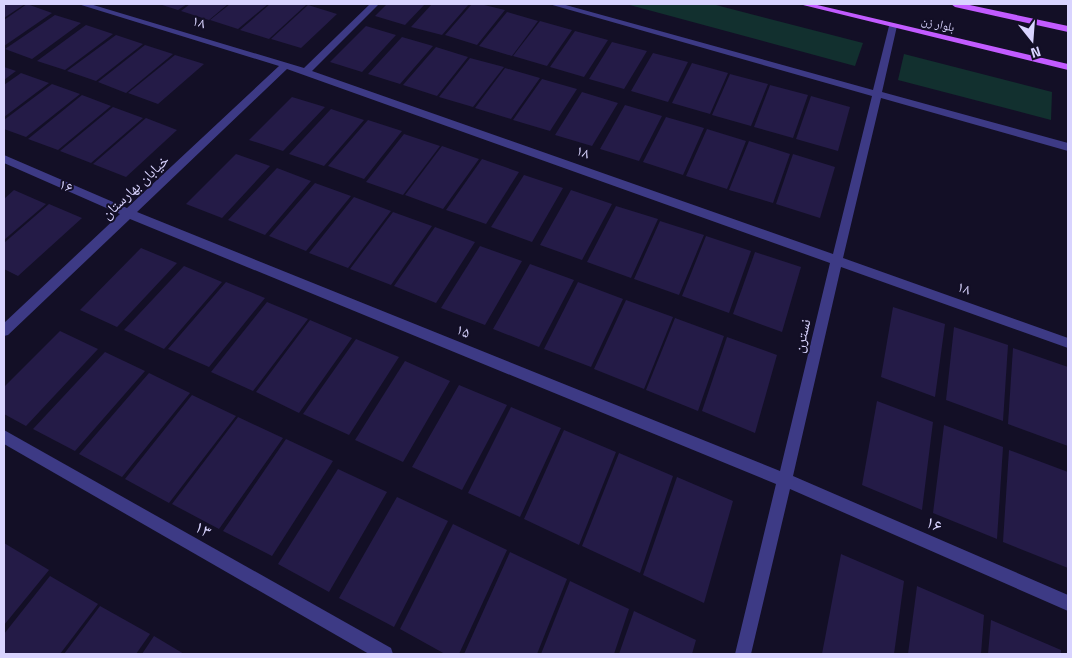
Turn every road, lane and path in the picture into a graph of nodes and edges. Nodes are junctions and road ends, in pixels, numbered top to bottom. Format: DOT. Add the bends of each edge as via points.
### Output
graph roads {
  1 [pos="82,4"];
  2 [pos="375,4"];
  3 [pos="553,4"];
  4 [pos="803,4"];
  5 [pos="955,4"];
  6 [pos="893,26"];
  7 [pos="1068,29"];
  8 [pos="286,65"];
  9 [pos="1068,68"];
  10 [pos="306,72"];
  11 [pos="877,93"];
  12 [pos="1068,147"];
  13 [pos="4,159"];
  14 [pos="128,214"];
  15 [pos="837,260"];
  16 [pos="4,330"];
  17 [pos="1068,343"];
  18 [pos="4,437"];
  19 [pos="785,480"];
  20 [pos="1068,603"];
  21 [pos="385,654"];
  22 [pos="743,654"];
  1 -- 8 [label="street, ۱۸"];
  2 -- 10 [label="street"];
  3 -- 11 [label="street"];
  4 -- 6 [label="main road, بلوار زن"];
  5 -- 7 [label="main road, بلوار زن"];
  6 -- 9 [label="main road, بلوار زن"];
  6 -- 11 [label="street, نسترن"];
  8 -- 10 [label="street, ۱۸"];
  8 -- 14 [label="street, خیابان بهارستان"];
  10 -- 15 [label="street, ۱۸"];
  11 -- 12 [label="street"];
  11 -- 15 [label="street, نسترن"];
  13 -- 14 [label="street, ۱۶"];
  14 -- 16 [label="street, خیابان بهارستان"];
  14 -- 19 [label="street, ۱۵"];
  15 -- 17 [label="street, ۱۸"];
  15 -- 19 [label="street, نسترن"];
  18 -- 21 [label="street, ۱۳"];
  19 -- 20 [label="street, ۱۶"];
  19 -- 22 [label="street, نسترن"];
}
